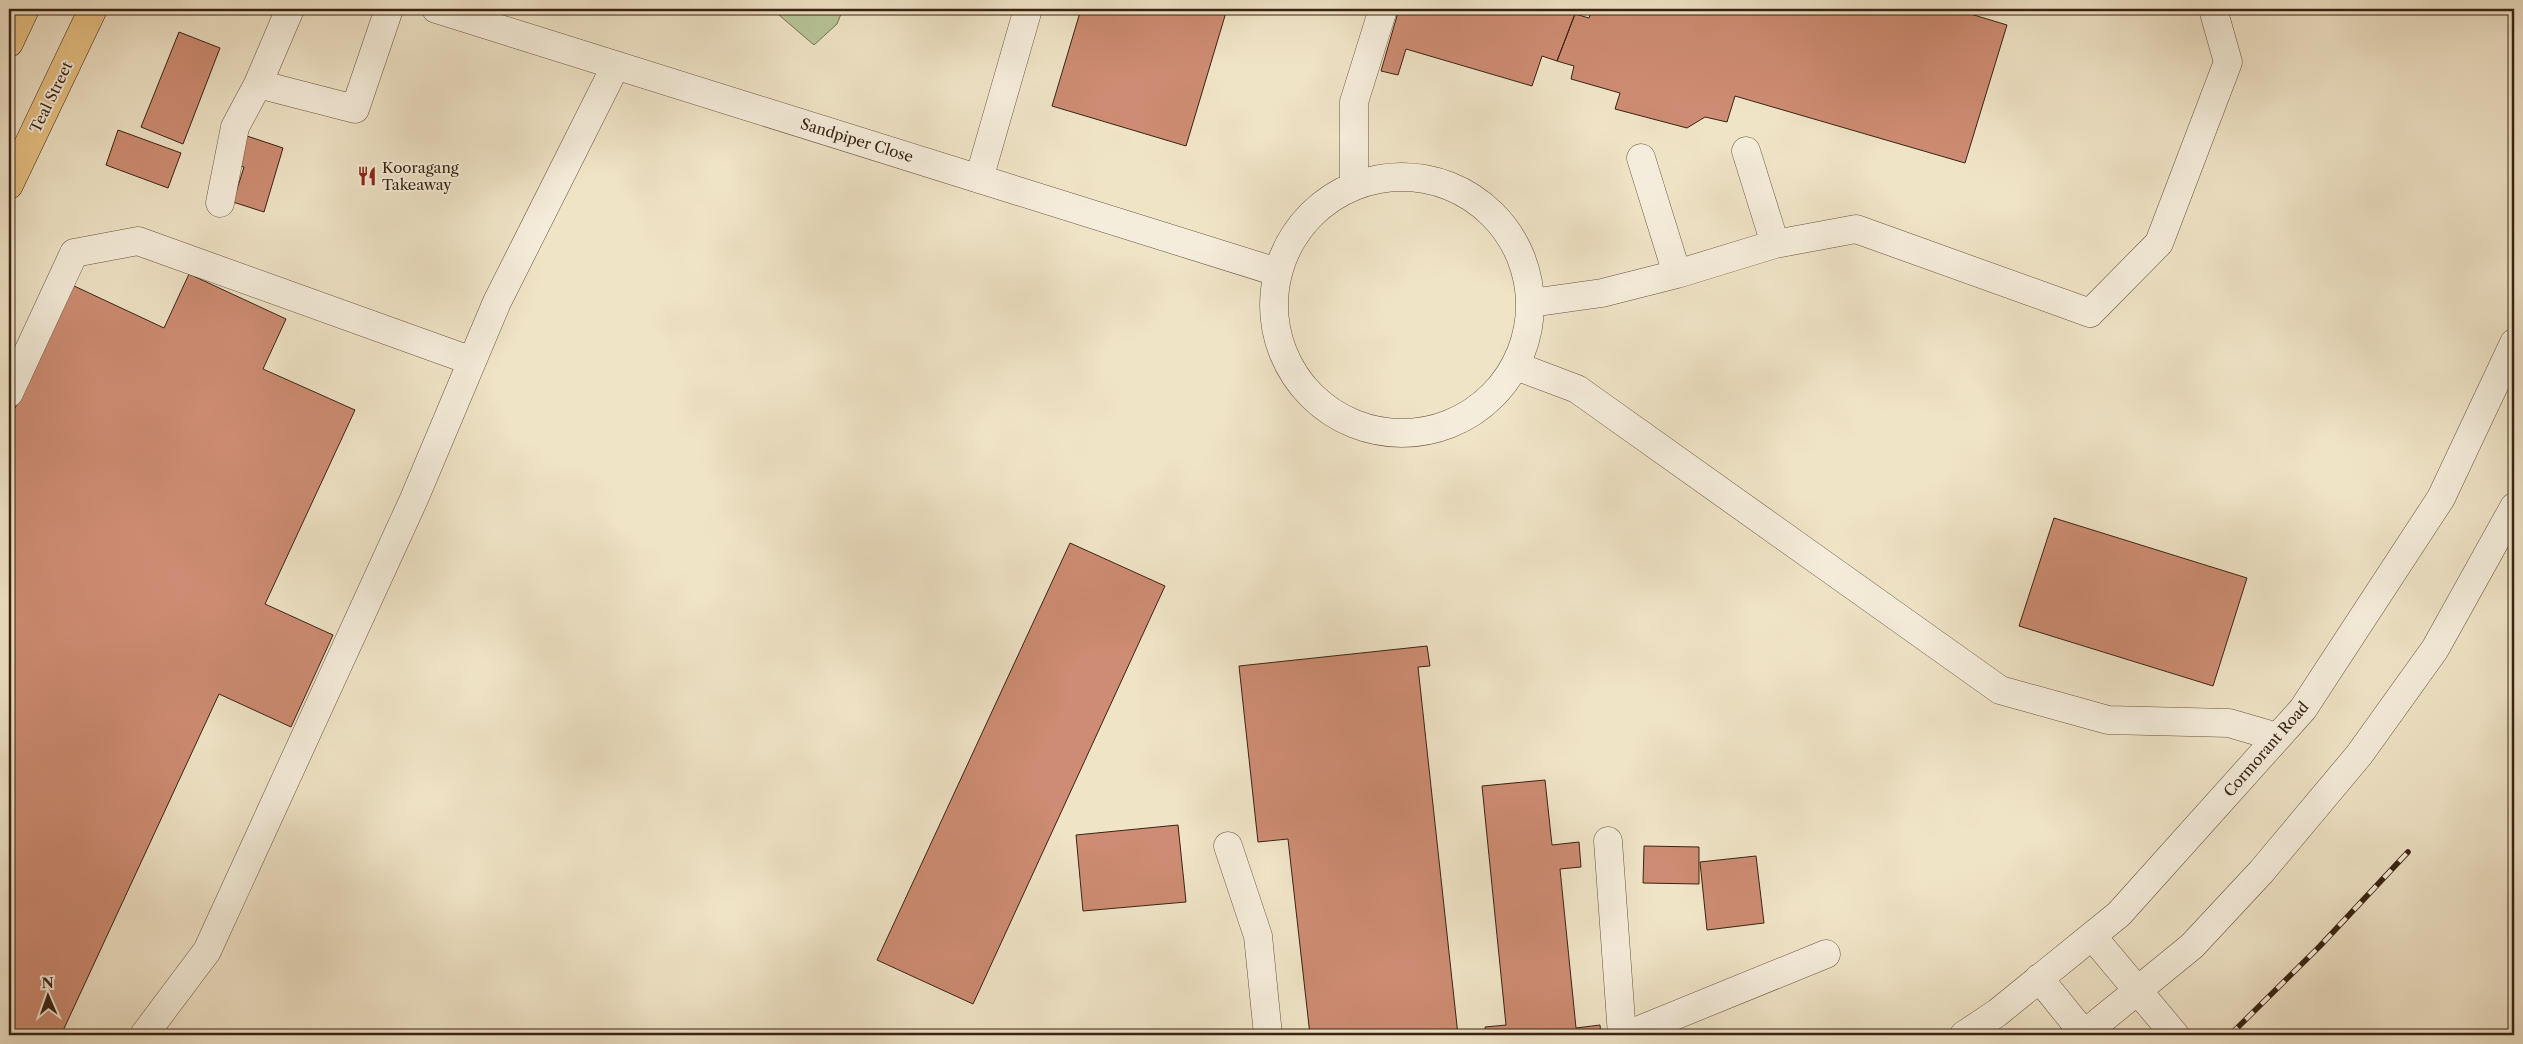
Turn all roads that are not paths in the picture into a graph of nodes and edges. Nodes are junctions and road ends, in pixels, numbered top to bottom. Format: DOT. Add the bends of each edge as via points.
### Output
graph roads {
  1 [pos="25,9"];
  2 [pos="93,9"];
  3 [pos="290,9"];
  4 [pos="389,9"];
  5 [pos="436,9"];
  6 [pos="1028,9"];
  7 [pos="1383,9"];
  8 [pos="2213,9"];
  9 [pos="9,43"];
  10 [pos="616,65"];
  11 [pos="258,84"];
  12 [pos="1746,150"];
  13 [pos="1641,158"];
  14 [pos="979,178"];
  15 [pos="9,185"];
  16 [pos="1354,186"];
  17 [pos="220,203"];
  18 [pos="1775,244"];
  19 [pos="1278,272"];
  20 [pos="1677,274"];
  21 [pos="1530,303"];
  22 [pos="2514,343"];
  23 [pos="472,361"];
  24 [pos="1516,366"];
  25 [pos="9,393"];
  26 [pos="2514,507"];
  27 [pos="2277,737"];
  28 [pos="1608,840"];
  29 [pos="1228,846"];
  30 [pos="2092,936"];
  31 [pos="1826,954"];
  32 [pos="2039,978"];
  33 [pos="2137,991"];
  34 [pos="144,1035"];
  35 [pos="1268,1035"];
  36 [pos="1622,1035"];
  37 [pos="1627,1035"];
  38 [pos="1964,1035"];
  39 [pos="2084,1035"];
  40 [pos="2175,1035"];
  1 -- 9 [label="main road"];
  2 -- 15 [label="main road, Teal Street"];
  3 -- 11 [label="street"];
  4 -- 11 [label="street" via="355,110"];
  5 -- 10 [label="street, Sandpiper Close"];
  6 -- 14 [label="street"];
  7 -- 16 [label="street" via="1354,102"];
  8 -- 18 [label="street" via="2228,62 2159,243 2090,313 1856,229"];
  10 -- 14 [label="street, Sandpiper Close"];
  10 -- 23 [label="street"];
  11 -- 17 [label="street" via="235,127"];
  12 -- 18 [label="street"];
  13 -- 20 [label="street"];
  14 -- 19 [label="street, Sandpiper Close"];
  16 -- 19 [label="street" via="1328,200 1305,220 1288,244"];
  16 -- 21 [label="street" via="1384,178 1415,178 1446,184 1473,198 1497,218 1515,243 1526,272"];
  18 -- 20 [label="street"];
  19 -- 24 [label="street" via="1273,306 1283,355 1312,397 1355,424 1388,433 1438,428 1484,405"];
  20 -- 21 [label="street" via="1602,293"];
  21 -- 24 [label="street" via="1528,335"];
  22 -- 27 [label="street, Cormorant Road" via="2440,498 2303,709"];
  23 -- 25 [label="street" via="138,241 74,254"];
  23 -- 34 [label="street" via="414,500 207,951"];
  24 -- 27 [label="street" via="1577,389 2000,690 2108,720 2229,723"];
  26 -- 33 [label="street" via="2435,649 2359,755 2192,946"];
  27 -- 30 [label="street, Cormorant Road" via="2119,914"];
  28 -- 36 [label="street"];
  29 -- 35 [label="street" via="1258,936"];
  30 -- 32 [label="street, Cormorant Road"];
  30 -- 33 [label="street"];
  31 -- 37 [label="street"];
  32 -- 38 [label="street, Cormorant Road"];
  32 -- 39 [label="street"];
  33 -- 39 [label="street"];
  33 -- 40 [label="street"];
}
